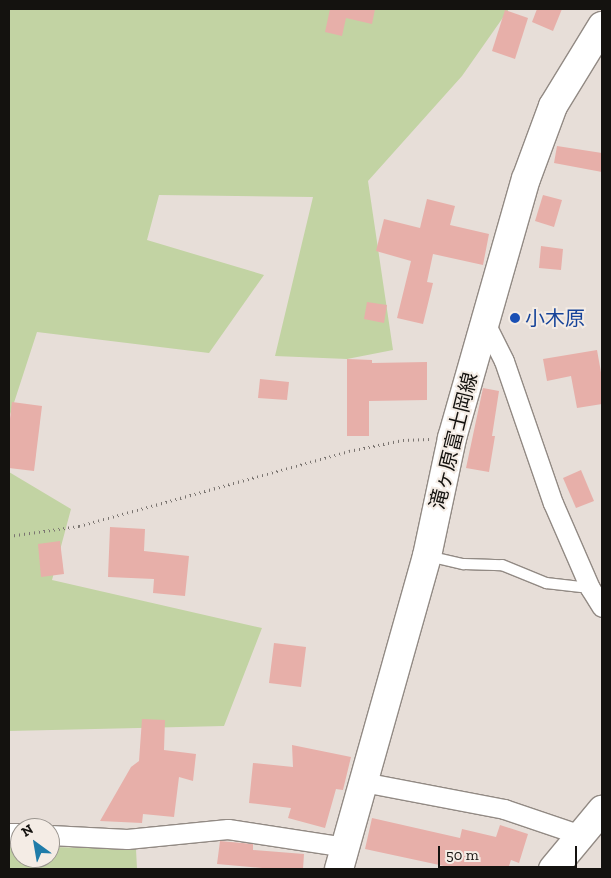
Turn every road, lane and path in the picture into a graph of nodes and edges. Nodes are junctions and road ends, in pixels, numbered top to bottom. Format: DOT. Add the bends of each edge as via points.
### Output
graph roads {
  1 [pos="602,26"];
  2 [pos="485,323"];
  3 [pos="452,438"];
  4 [pos="9,536"];
  5 [pos="427,556"];
  6 [pos="590,588"];
  7 [pos="602,607"];
  8 [pos="363,782"];
  9 [pos="602,810"];
  10 [pos="581,835"];
  11 [pos="60,836"];
  12 [pos="342,858"];
  13 [pos="553,869"];
  1 -- 2 [label="main road, 滝ヶ原富士岡線" via="553,106 526,179"];
  2 -- 3 [label="main road, 滝ヶ原富士岡線"];
  2 -- 6 [label="street" via="504,361 553,503"];
  3 -- 4 [label="path" via="403,440 348,451 79,526"];
  3 -- 5 [label="main road, 滝ヶ原富士岡線"];
  5 -- 6 [label="lane" via="464,564 502,565 546,583"];
  5 -- 8 [label="main road, 滝ヶ原富士岡線"];
  6 -- 7 [label="street"];
  8 -- 10 [label="street" via="504,809"];
  8 -- 12 [label="main road, 滝ヶ原富士岡線"];
  9 -- 10 [label="main road"];
  10 -- 13 [label="main road"];
  11 -- 12 [label="street" via="126,839 228,829"];
}
